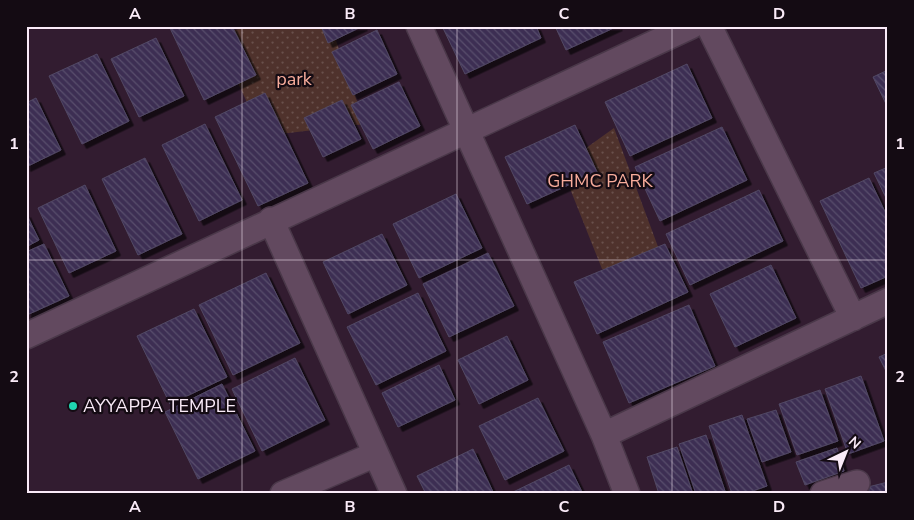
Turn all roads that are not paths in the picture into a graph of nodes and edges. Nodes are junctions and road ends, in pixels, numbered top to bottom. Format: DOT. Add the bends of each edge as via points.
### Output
graph roads {
  1 [pos="419,26"];
  2 [pos="691,26"];
  3 [pos="709,26"];
  4 [pos="465,131"];
  5 [pos="271,220"];
  6 [pos="888,301"];
  7 [pos="853,318"];
  8 [pos="26,336"];
  9 [pos="604,435"];
  10 [pos="376,454"];
  11 [pos="857,483"];
  12 [pos="283,494"];
  13 [pos="394,494"];
  14 [pos="627,494"];
  15 [pos="823,494"];
  1 -- 4 [label="street"];
  2 -- 4 [label="street"];
  3 -- 7 [label="street"];
  4 -- 5 [label="street"];
  4 -- 9 [label="street"];
  5 -- 8 [label="street"];
  5 -- 10 [label="street"];
  6 -- 7 [label="street"];
  7 -- 9 [label="street"];
  9 -- 14 [label="street"];
  10 -- 12 [label="street"];
  10 -- 13 [label="street"];
  11 -- 15 [label="street"];
}
